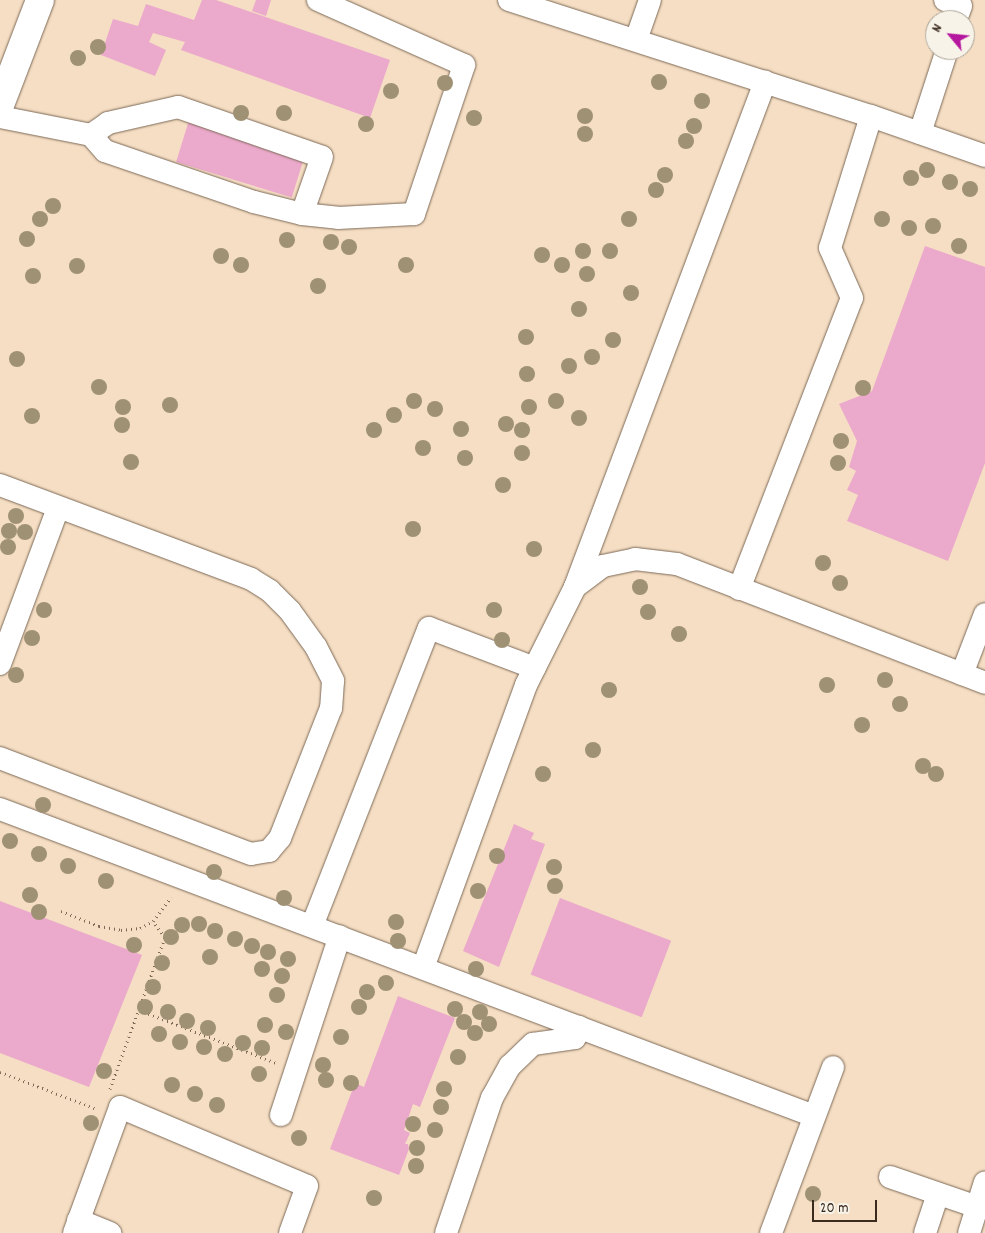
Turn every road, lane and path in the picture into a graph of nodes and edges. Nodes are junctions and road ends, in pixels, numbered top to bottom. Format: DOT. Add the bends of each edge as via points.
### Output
graph roads {
  1 [pos="40,0"];
  2 [pos="318,0"];
  3 [pos="509,0"];
  4 [pos="650,0"];
  5 [pos="945,0"];
  6 [pos="960,10"];
  7 [pos="636,40"];
  8 [pos="944,60"];
  9 [pos="765,82"];
  10 [pos="0,105"];
  11 [pos="871,116"];
  12 [pos="0,117"];
  13 [pos="920,134"];
  14 [pos="91,136"];
  15 [pos="985,156"];
  16 [pos="302,214"];
  17 [pos="0,485"];
  18 [pos="58,508"];
  19 [pos="575,587"];
  20 [pos="739,589"];
  21 [pos="985,614"];
  22 [pos="0,664"];
  23 [pos="535,668"];
  24 [pos="962,674"];
  25 [pos="985,683"];
  26 [pos="0,758"];
  27 [pos="0,809"];
  28 [pos="184,877"];
  29 [pos="61,911"];
  30 [pos="153,921"];
  31 [pos="312,926"];
  32 [pos="340,936"];
  33 [pos="423,968"];
  34 [pos="139,1010"];
  35 [pos="579,1027"];
  36 [pos="833,1066"];
  37 [pos="296,1071"];
  38 [pos="0,1072"];
  39 [pos="109,1093"];
  40 [pos="102,1111"];
  41 [pos="281,1115"];
  42 [pos="814,1116"];
  43 [pos="890,1177"];
  44 [pos="985,1182"];
  45 [pos="938,1194"];
  46 [pos="976,1220"];
  47 [pos="76,1227"];
  48 [pos="111,1233"];
  49 [pos="290,1233"];
  50 [pos="446,1233"];
  51 [pos="771,1233"];
  52 [pos="925,1233"];
  1 -- 10 [label="main road"];
  2 -- 16 [label="lane" via="464,65 414,214 338,218"];
  3 -- 7 [label="lane"];
  4 -- 7 [label="lane"];
  5 -- 6 [label="lane" via="961,6"];
  7 -- 9 [label="lane"];
  8 -- 13 [label="lane"];
  9 -- 11 [label="lane"];
  9 -- 19 [label="lane"];
  11 -- 13 [label="lane"];
  11 -- 20 [label="lane" via="830,248 852,298"];
  12 -- 14 [label="lane"];
  13 -- 15 [label="lane"];
  14 -- 16 [label="lane" via="106,151 254,202"];
  14 -- 16 [label="lane" via="108,123 178,107 322,156"];
  17 -- 18 [label="lane"];
  18 -- 22 [label="lane"];
  18 -- 26 [label="lane" via="251,579 270,591 290,611 316,647 333,681 331,708 280,838 269,851 251,854"];
  19 -- 20 [label="lane" via="603,566 635,559 677,564"];
  19 -- 23 [label="lane"];
  20 -- 24 [label="lane"];
  21 -- 24 [label="lane"];
  23 -- 31 [label="lane" via="429,628"];
  23 -- 33 [label="lane"];
  24 -- 25 [label="lane"];
  27 -- 28 [label="lane"];
  28 -- 30 [label="path"];
  28 -- 31 [label="lane"];
  29 -- 30 [label="path" via="99,926 121,930 140,928"];
  30 -- 34 [label="path" via="165,937"];
  31 -- 32 [label="lane"];
  32 -- 33 [label="lane"];
  32 -- 37 [label="lane"];
  33 -- 35 [label="lane"];
  34 -- 37 [label="path"];
  34 -- 39 [label="path"];
  35 -- 42 [label="lane"];
  35 -- 50 [label="lane" via="575,1038 533,1044 510,1066 492,1098"];
  36 -- 42 [label="lane"];
  37 -- 41 [label="lane"];
  38 -- 40 [label="path"];
  42 -- 51 [label="lane"];
  43 -- 45 [label="lane"];
  44 -- 46 [label="lane"];
  45 -- 46 [label="lane"];
  45 -- 52 [label="lane"];
  47 -- 48 [label="lane"];
  47 -- 49 [label="lane" via="120,1107 307,1186"];
}
